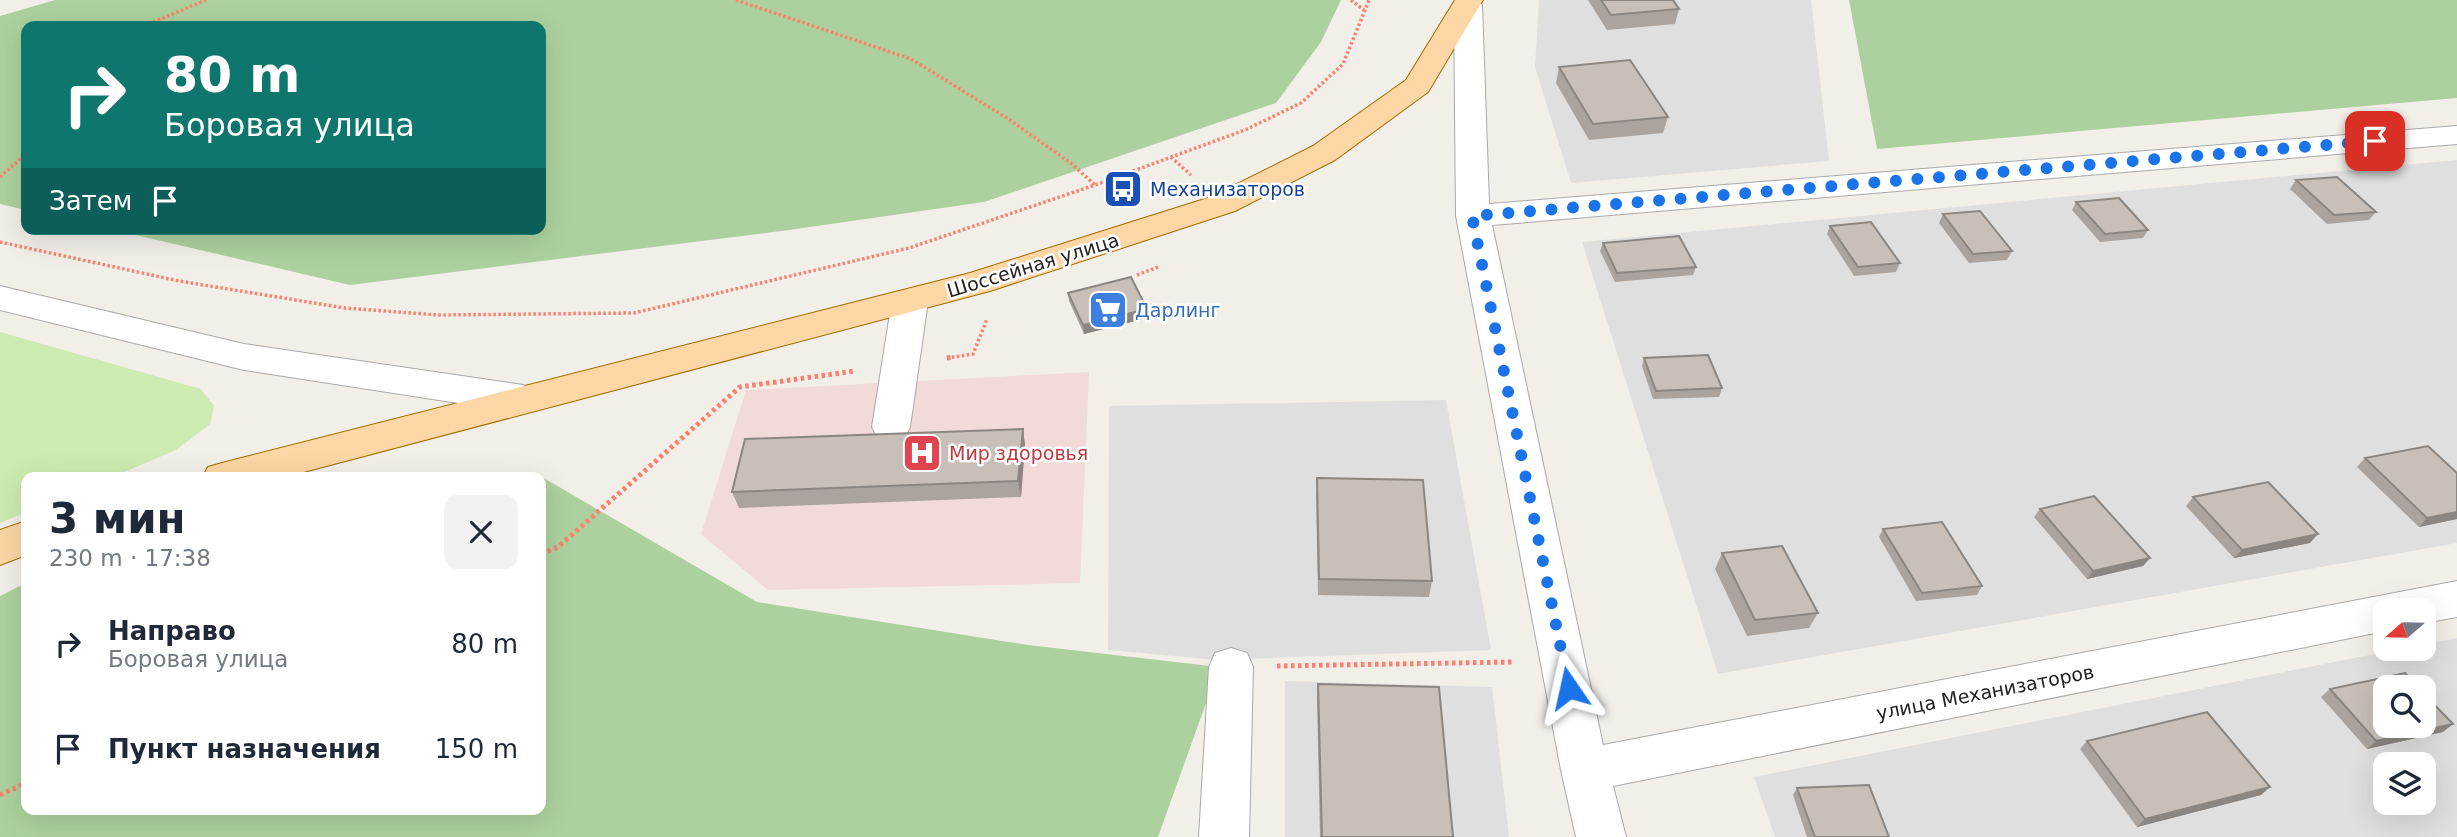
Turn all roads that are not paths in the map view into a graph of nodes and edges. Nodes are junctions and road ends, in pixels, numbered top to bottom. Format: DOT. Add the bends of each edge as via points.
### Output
graph roads {
  1 [pos="1468,3"];
  2 [pos="2457,135"];
  3 [pos="1472,216"];
  4 [pos="0,298"];
  5 [pos="910,301"];
  6 [pos="523,400"];
  7 [pos="891,427"];
  8 [pos="245,472"];
  9 [pos="21,539"];
  10 [pos="0,548"];
  11 [pos="2457,599"];
  12 [pos="2436,603"];
  13 [pos="2373,615"];
  14 [pos="1231,667"];
  15 [pos="1585,770"];
  16 [pos="1224,837"];
  17 [pos="1601,837"];
  1 -- 3 [label="street"];
  1 -- 5 [label="main road, Шоссейная улица" via="1417,86 1324,153 1223,204"];
  2 -- 3 [label="street"];
  3 -- 15 [label="street"];
  4 -- 6 [label="street" via="244,357"];
  5 -- 6 [label="main road, Шоссейная улица"];
  5 -- 7 [label="street"];
  6 -- 8 [label="main road, Шоссейная улица"];
  9 -- 10 [label="main road"];
  11 -- 12 [label="street"];
  13 -- 15 [label="street, улица Механизаторов"];
  14 -- 16 [label="street"];
  15 -- 17 [label="street"];
}
